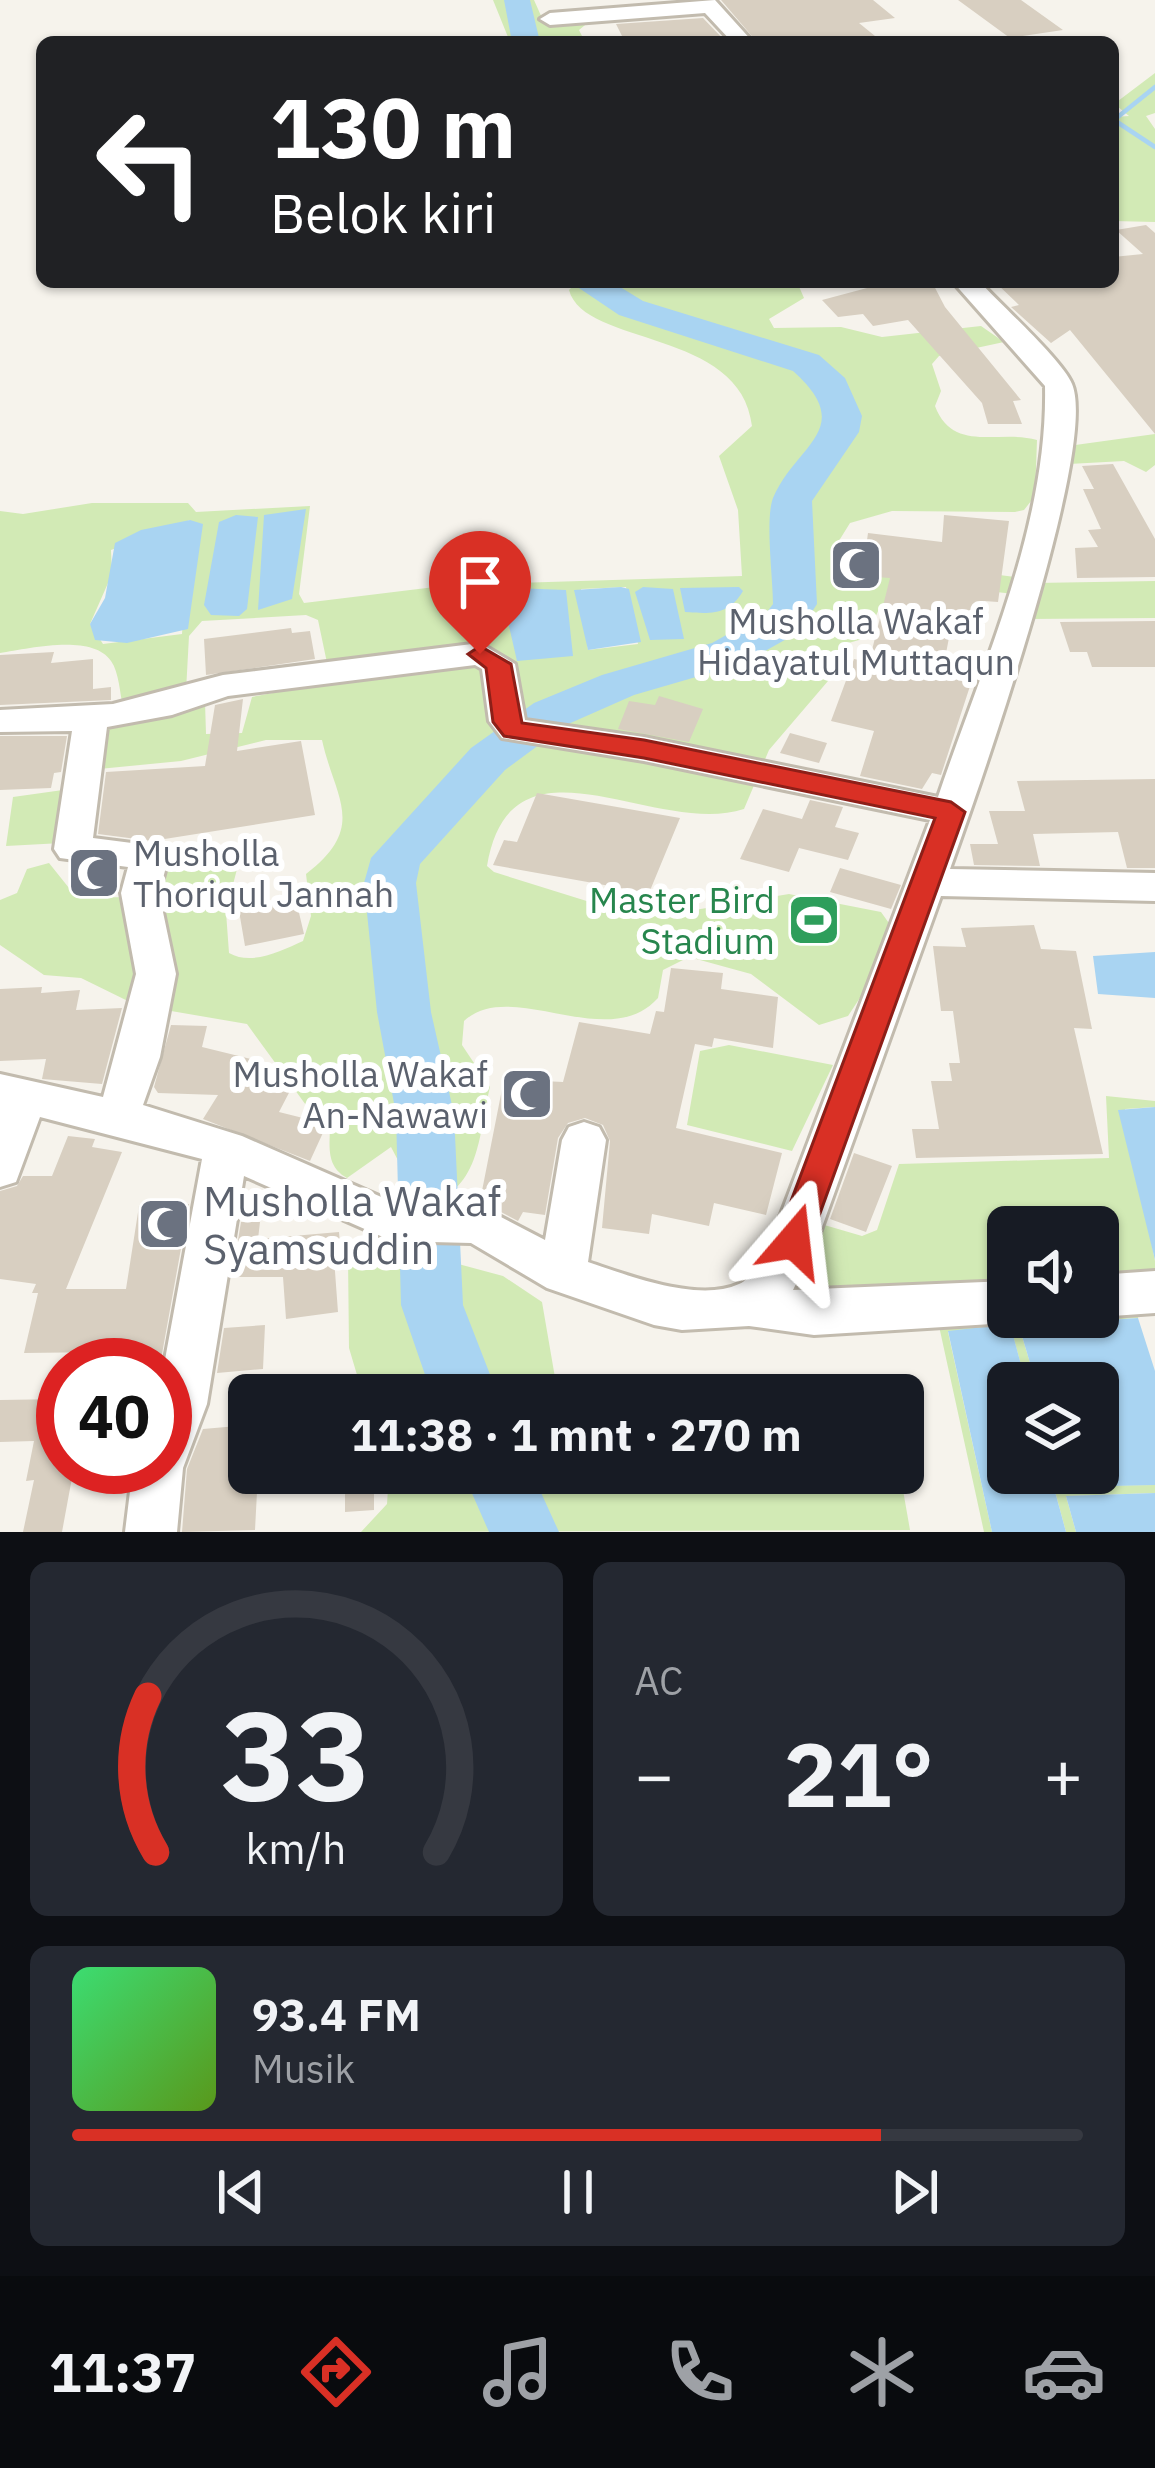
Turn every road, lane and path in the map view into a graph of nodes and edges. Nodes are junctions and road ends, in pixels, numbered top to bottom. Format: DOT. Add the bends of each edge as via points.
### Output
graph roads {
  1 [pos="705,3"];
  2 [pos="550,19"];
  3 [pos="737,36"];
  4 [pos="972,288"];
  5 [pos="91,718"];
  6 [pos="0,721"];
  7 [pos="951,812"];
  8 [pos="926,882"];
  9 [pos="1155,887"];
  10 [pos="12,1094"];
  11 [pos="117,1118"];
  12 [pos="584,1140"];
  13 [pos="226,1149"];
  14 [pos="0,1169"];
  15 [pos="563,1274"];
  16 [pos="1155,1292"];
  17 [pos="1119,1295"];
  18 [pos="987,1303"];
  19 [pos="749,1305"];
  20 [pos="192,1346"];
  21 [pos="155,1494"];
  22 [pos="151,1532"];
  1 -- 2 [label="street"];
  1 -- 3 [label="street"];
  4 -- 7 [label="street" via="1054,377 1060,417 1042,535"];
  5 -- 6 [label="street"];
  5 -- 7 [label="street" via="223,686 480,654 498,664 506,722 528,733"];
  5 -- 11 [label="street" via="73,849 151,856 140,893 156,974"];
  7 -- 8 [label="street"];
  8 -- 9 [label="street"];
  8 -- 19 [label="street" via="785,1262"];
  10 -- 11 [label="street"];
  10 -- 14 [label="street"];
  11 -- 13 [label="street"];
  12 -- 15 [label="street"];
  13 -- 15 [label="street" via="392,1222 478,1224"];
  13 -- 20 [label="street"];
  15 -- 19 [label="street" via="682,1309"];
  16 -- 17 [label="street"];
  18 -- 19 [label="street" via="814,1314"];
  21 -- 22 [label="street"];
}
